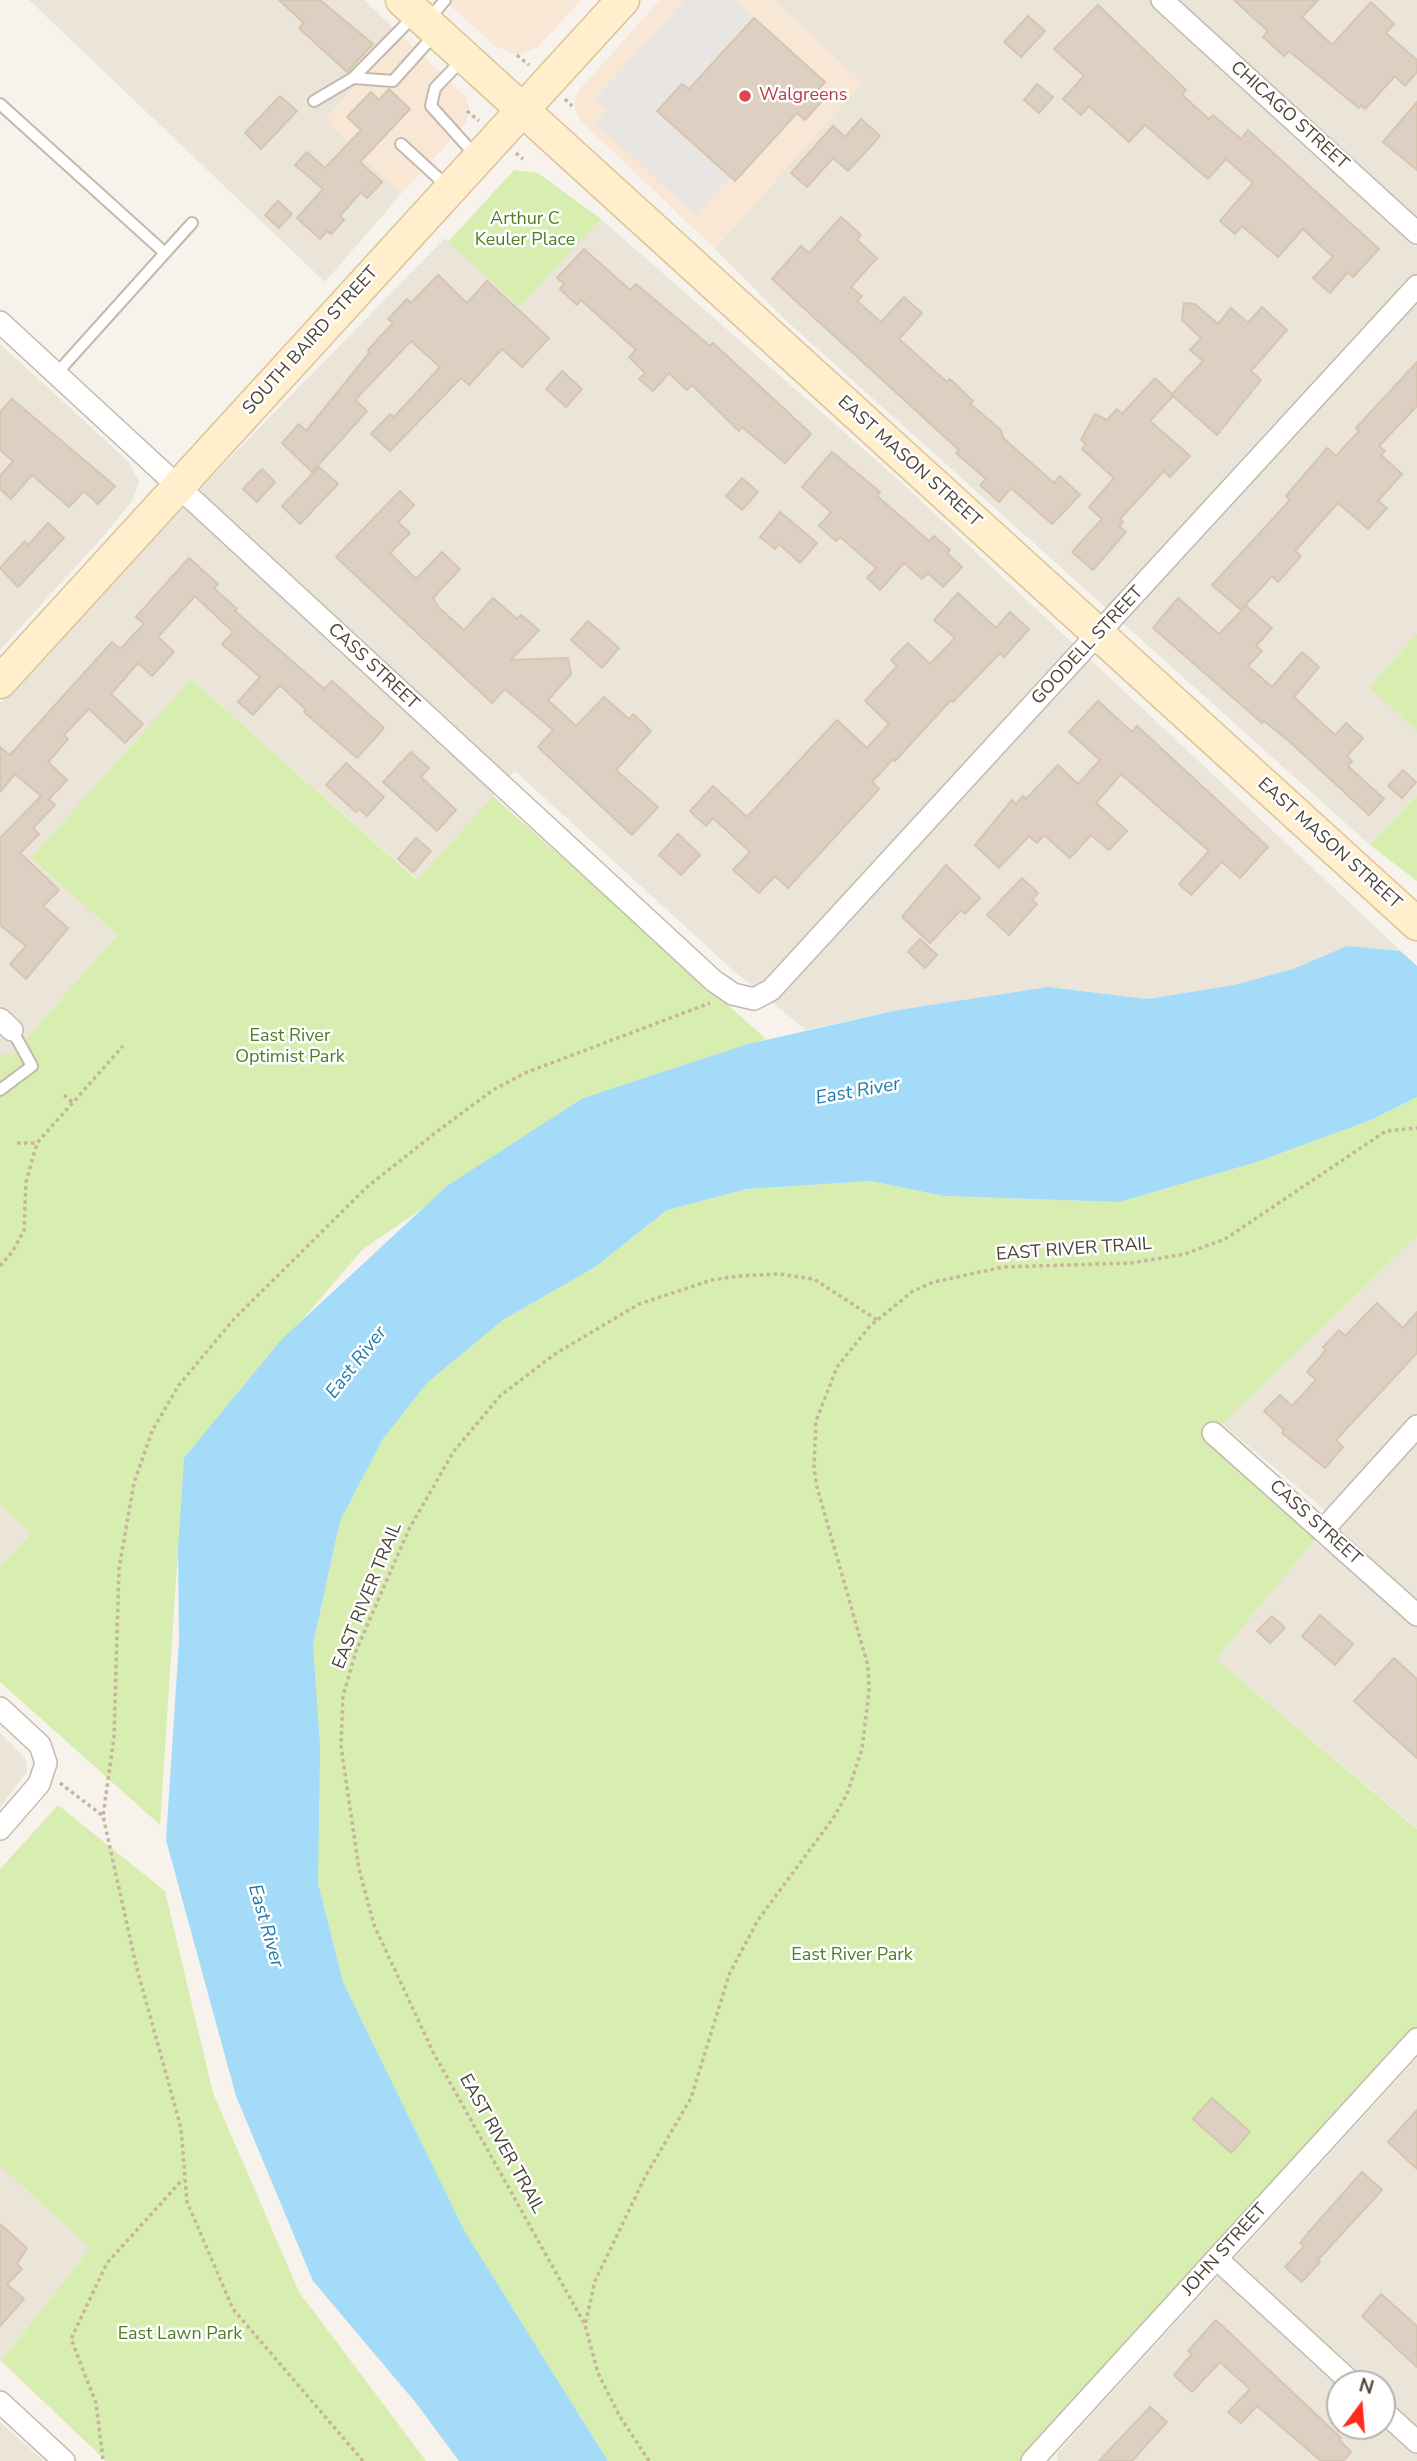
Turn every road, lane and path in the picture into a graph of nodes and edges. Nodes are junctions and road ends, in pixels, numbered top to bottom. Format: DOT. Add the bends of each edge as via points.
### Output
graph roads {
  1 [pos="1162,0"];
  2 [pos="612,7"];
  3 [pos="425,14"];
  4 [pos="465,58"];
  5 [pos="353,78"];
  6 [pos="314,101"];
  7 [pos="0,104"];
  8 [pos="522,110"];
  9 [pos="401,144"];
  10 [pos="478,158"];
  11 [pos="450,189"];
  12 [pos="192,223"];
  13 [pos="1417,233"];
  14 [pos="165,253"];
  15 [pos="1417,286"];
  16 [pos="0,322"];
  17 [pos="57,373"];
  18 [pos="177,488"];
  19 [pos="1099,634"];
  20 [pos="0,682"];
  21 [pos="1416,923"];
  22 [pos="724,989"];
  23 [pos="754,999"];
  24 [pos="6,1025"];
  25 [pos="123,1046"];
  26 [pos="0,1090"];
  27 [pos="64,1095"];
  28 [pos="72,1102"];
  29 [pos="1417,1128"];
  30 [pos="17,1143"];
  31 [pos="37,1143"];
  32 [pos="0,1266"];
  33 [pos="877,1320"];
  34 [pos="1417,1426"];
  35 [pos="1213,1433"];
  36 [pos="1324,1530"];
  37 [pos="1417,1615"];
  38 [pos="0,1708"];
  39 [pos="46,1768"];
  40 [pos="103,1816"];
  41 [pos="0,1829"];
  42 [pos="1414,2048"];
  43 [pos="183,2179"];
  44 [pos="1217,2259"];
  45 [pos="585,2325"];
  46 [pos="1338,2370"];
  47 [pos="0,2402"];
  48 [pos="1396,2423"];
  49 [pos="1417,2442"];
  50 [pos="103,2459"];
  51 [pos="64,2461"];
  52 [pos="363,2461"];
  53 [pos="649,2461"];
  54 [pos="1032,2461"];
  1 -- 13 [label="street, CHICAGO STREET"];
  2 -- 8 [label="main road, SOUTH BAIRD STREET"];
  3 -- 4 [label="main road, EAST MASON STREET"];
  3 -- 5 [label="lane"];
  3 -- 5 [label="lane" via="393,81"];
  4 -- 8 [label="main road, EAST MASON STREET"];
  4 -- 10 [label="lane" via="435,88 431,106"];
  5 -- 6 [label="lane"];
  7 -- 14 [label="lane"];
  8 -- 10 [label="main road, SOUTH BAIRD STREET"];
  8 -- 19 [label="main road, EAST MASON STREET"];
  9 -- 11 [label="lane"];
  10 -- 11 [label="main road, SOUTH BAIRD STREET"];
  11 -- 18 [label="main road, SOUTH BAIRD STREET"];
  12 -- 14 [label="lane"];
  14 -- 17 [label="lane"];
  15 -- 19 [label="street, GOODELL STREET"];
  16 -- 17 [label="street, CASS STREET"];
  17 -- 18 [label="street, CASS STREET"];
  18 -- 20 [label="main road, SOUTH BAIRD STREET"];
  18 -- 22 [label="street, CASS STREET"];
  19 -- 21 [label="main road, EAST MASON STREET"];
  19 -- 23 [label="street, GOODELL STREET" via="771,990"];
  22 -- 23 [label="street, CASS STREET"];
  22 -- 40 [label="path" via="705,1007 525,1073 456,1117 334,1218 234,1319 178,1385 152,1431 134,1483 119,1568 114,1737"];
  24 -- 26 [label="lane" via="32,1066"];
  25 -- 28 [label="path"];
  27 -- 28 [label="path"];
  28 -- 31 [label="path"];
  29 -- 33 [label="path, EAST RIVER TRAIL" via="1386,1131 1225,1239 1204,1247 1131,1263 1003,1267 956,1275 913,1291"];
  30 -- 31 [label="path"];
  31 -- 32 [label="path" via="26,1182 24,1230"];
  33 -- 45 [label="path, EAST RIVER TRAIL" via="848,1351 828,1384 816,1421 817,1487 868,1666 867,1716 854,1776 834,1817 758,1920 729,1975 691,2098 614,2238 595,2281"];
  33 -- 45 [label="path, EAST RIVER TRAIL" via="814,1279 779,1274 739,1276 639,1304 555,1354 500,1396 454,1451 409,1529 364,1631 350,1675 341,1746 359,1868 374,1925 433,2052"];
  34 -- 36 [label="street"];
  35 -- 36 [label="street, CASS STREET"];
  36 -- 37 [label="street, CASS STREET"];
  38 -- 39 [label="street" via="40,1745"];
  39 -- 40 [label="path"];
  39 -- 41 [label="street" via="39,1784"];
  40 -- 43 [label="path" via="136,1965 181,2128"];
  42 -- 44 [label="street, JOHN STREET"];
  43 -- 50 [label="path" via="107,2263 71,2339 96,2403"];
  43 -- 52 [label="path" via="192,2217 233,2309"];
  44 -- 46 [label="street"];
  44 -- 54 [label="street, JOHN STREET"];
  45 -- 53 [label="path, EAST RIVER TRAIL" via="598,2373"];
  47 -- 51 [label="street"];
  48 -- 49 [label="street"];
}
